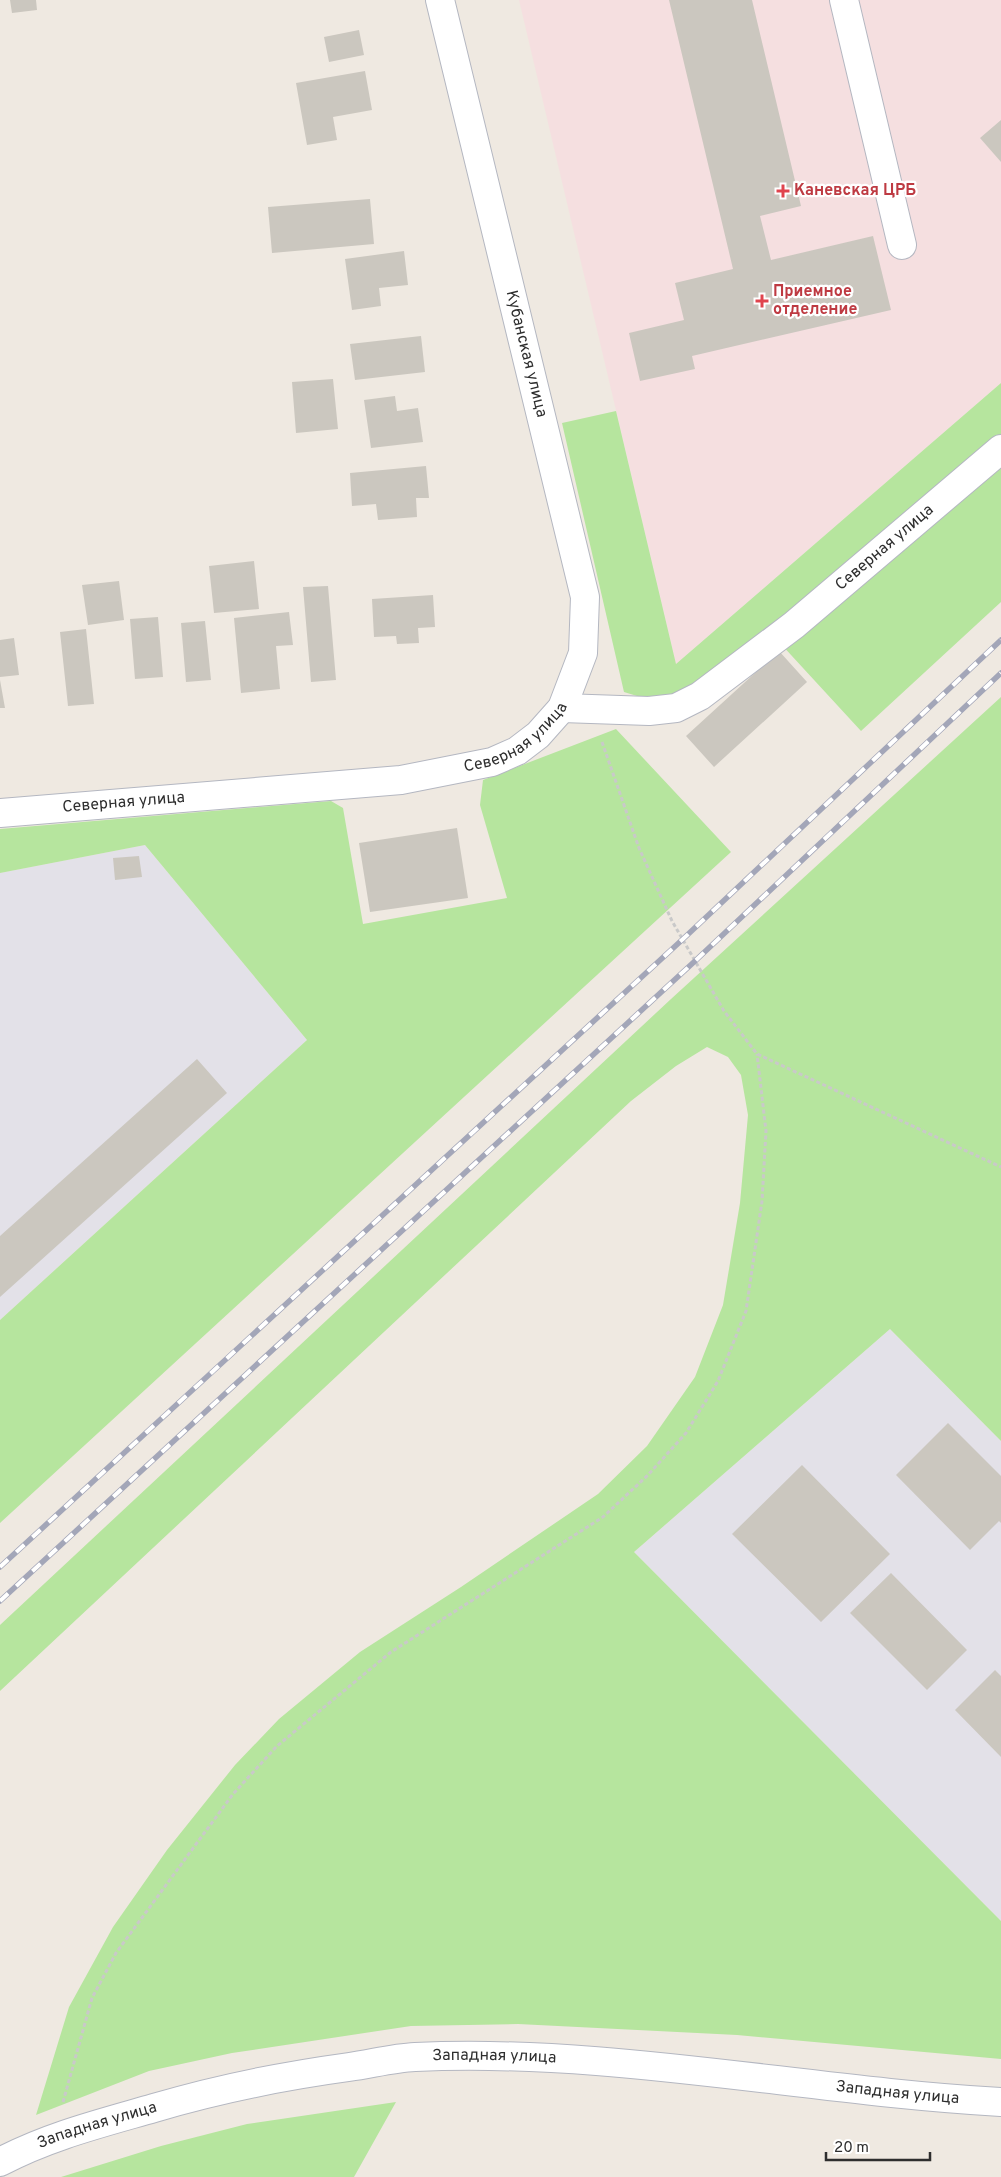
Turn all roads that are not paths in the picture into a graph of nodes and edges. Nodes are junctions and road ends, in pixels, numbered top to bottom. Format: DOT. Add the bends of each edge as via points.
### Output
graph roads {
  1 [pos="440,0"];
  2 [pos="844,0"];
  3 [pos="902,246"];
  4 [pos="1001,449"];
  5 [pos="562,708"];
  6 [pos="0,813"];
  7 [pos="1001,2102"];
  8 [pos="0,2162"];
  1 -- 5 [label="street, Кубанская улица" via="585,597 583,653"];
  2 -- 3 [label="street"];
  4 -- 5 [label="street, Северная улица" via="794,625 700,696 676,708 649,712"];
  5 -- 6 [label="street, Северная улица" via="538,735 518,751 492,762 401,780"];
  7 -- 8 [label="street, Западная улица" via="627,2064 512,2057 413,2057 213,2090 53,2138"];
}
